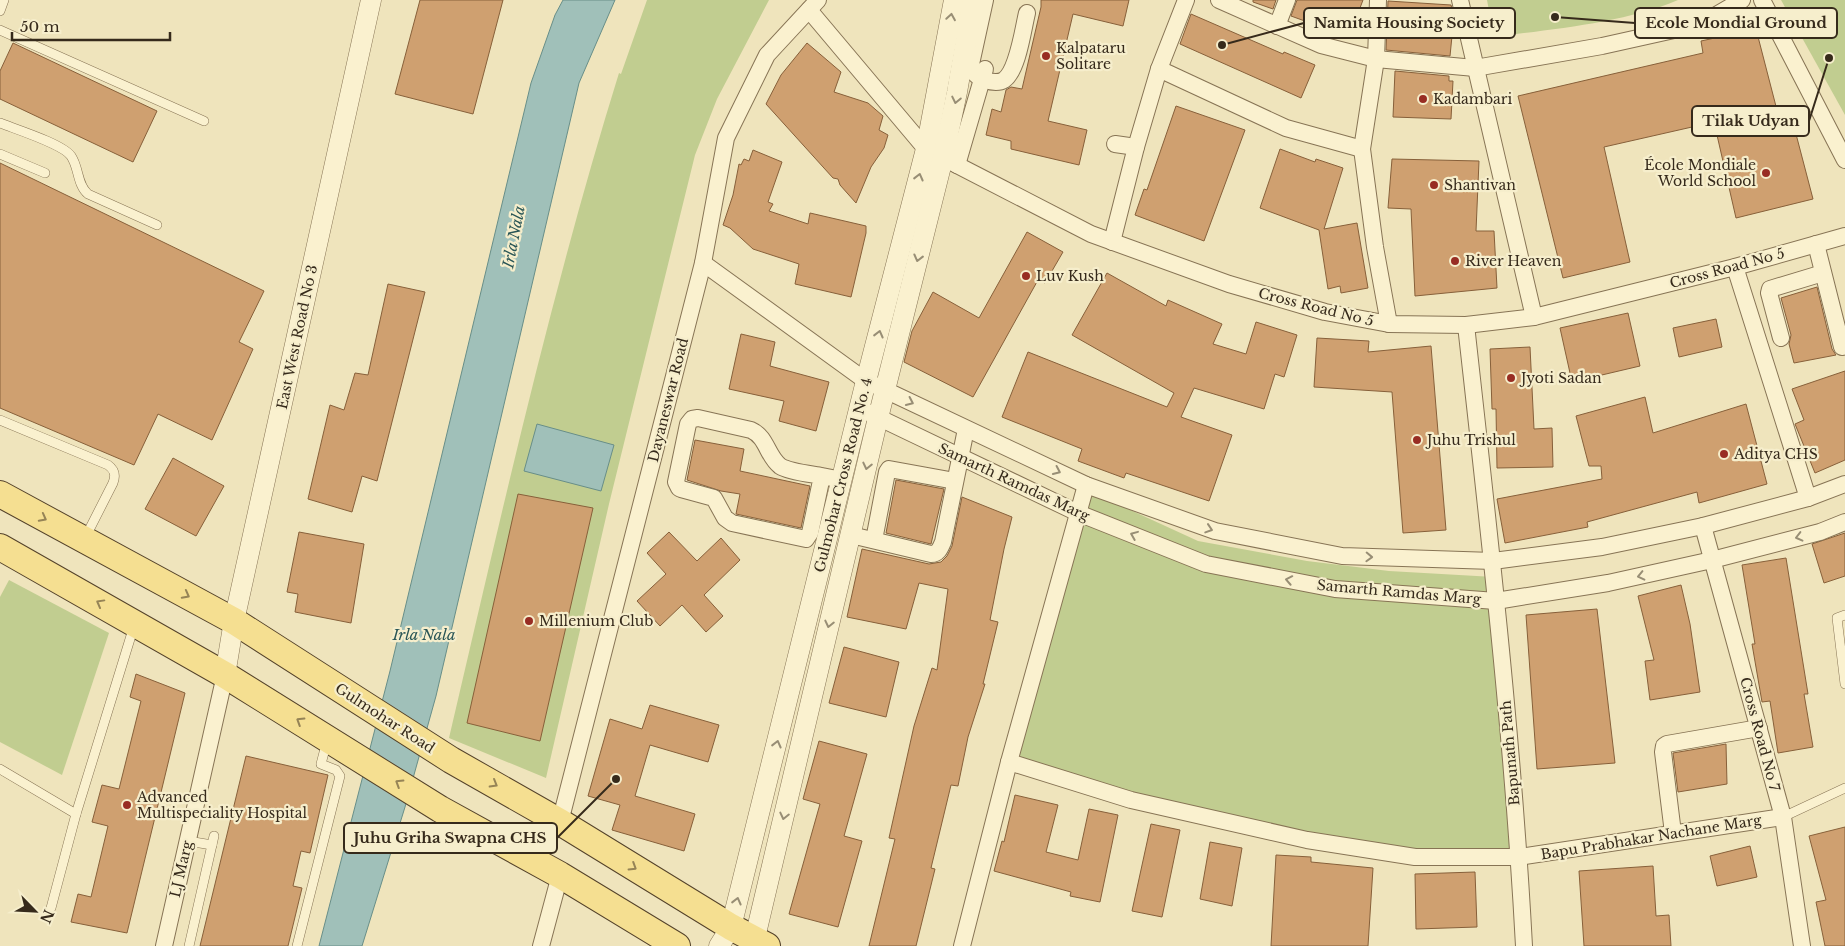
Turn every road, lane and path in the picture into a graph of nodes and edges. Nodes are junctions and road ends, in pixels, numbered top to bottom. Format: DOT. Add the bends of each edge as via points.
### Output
graph roads {
  1 [pos="4,0"];
  2 [pos="371,0"];
  3 [pos="954,0"];
  4 [pos="973,0"];
  5 [pos="985,0"];
  6 [pos="1186,0"];
  7 [pos="1219,0"];
  8 [pos="1287,0"];
  9 [pos="1378,0"];
  10 [pos="1460,0"];
  11 [pos="1742,0"];
  12 [pos="1762,0"];
  13 [pos="813,5"];
  14 [pos="0,9"];
  15 [pos="1027,12"];
  16 [pos="1277,26"];
  17 [pos="0,30"];
  18 [pos="1376,59"];
  19 [pos="1475,68"];
  20 [pos="1159,69"];
  21 [pos="984,74"];
  22 [pos="204,121"];
  23 [pos="0,122"];
  24 [pos="1115,144"];
  25 [pos="1136,147"];
  26 [pos="1362,149"];
  27 [pos="0,154"];
  28 [pos="942,158"];
  29 [pos="1845,160"];
  30 [pos="45,173"];
  31 [pos="157,225"];
  32 [pos="1845,236"];
  33 [pos="1112,242"];
  34 [pos="1816,244"];
  35 [pos="703,262"];
  36 [pos="1735,266"];
  37 [pos="1823,273"];
  38 [pos="1534,317"];
  39 [pos="1388,324"];
  40 [pos="1466,325"];
  41 [pos="1779,338"];
  42 [pos="1842,347"];
  43 [pos="866,381"];
  44 [pos="886,390"];
  45 [pos="860,409"];
  46 [pos="878,418"];
  47 [pos="0,420"];
  48 [pos="966,428"];
  49 [pos="960,457"];
  50 [pos="822,476"];
  51 [pos="842,480"];
  52 [pos="955,481"];
  53 [pos="1845,484"];
  54 [pos="1086,485"];
  55 [pos="0,494"];
  56 [pos="1808,498"];
  57 [pos="1078,513"];
  58 [pos="1845,522"];
  59 [pos="1703,526"];
  60 [pos="851,535"];
  61 [pos="84,540"];
  62 [pos="874,540"];
  63 [pos="0,547"];
  64 [pos="1712,560"];
  65 [pos="1492,561"];
  66 [pos="1496,601"];
  67 [pos="1845,615"];
  68 [pos="234,621"];
  69 [pos="135,623"];
  70 [pos="225,674"];
  71 [pos="1845,684"];
  72 [pos="1759,728"];
  73 [pos="327,738"];
  74 [pos="1009,762"];
  75 [pos="0,769"];
  76 [pos="1845,788"];
  77 [pos="76,814"];
  78 [pos="1783,817"];
  79 [pos="560,822"];
  80 [pos="1673,833"];
  81 [pos="214,836"];
  82 [pos="188,841"];
  83 [pos="212,845"];
  84 [pos="1520,857"];
  85 [pos="560,875"];
  86 [pos="51,908"];
  87 [pos="725,937"];
  88 [pos="758,944"];
  89 [pos="164,946"];
  90 [pos="189,946"];
  91 [pos="297,946"];
  92 [pos="542,946"];
  93 [pos="677,946"];
  94 [pos="962,946"];
  95 [pos="1524,946"];
  96 [pos="1802,946"];
  1 -- 14 [label="lane"];
  2 -- 68 [label="street, East West Road No 3"];
  28 -- 3 [label="street, Gulmohar Cross Road No. 4, one-way"];
  4 -- 28 [label="street, Gulmohar Cross Road No. 4, one-way" via="958,92"];
  5 -- 21 [label="street" via="971,64 972,70"];
  6 -- 20 [label="street"];
  7 -- 16 [label="street"];
  8 -- 16 [label="street"];
  9 -- 18 [label="street"];
  10 -- 19 [label="street"];
  11 -- 19 [label="street" via="1701,24 1602,46"];
  12 -- 29 [label="street"];
  13 -- 28 [label="street"];
  13 -- 35 [label="street, Dayaneswar Road" via="767,56 726,138"];
  15 -- 21 [label="street" via="1010,73 998,82 989,82"];
  16 -- 18 [label="street" via="1321,45"];
  17 -- 22 [label="lane"];
  18 -- 19 [label="street"];
  18 -- 26 [label="street"];
  19 -- 38 [label="street"];
  20 -- 25 [label="street"];
  20 -- 26 [label="street" via="1286,128"];
  21 -- 28 [label="street"];
  23 -- 31 [label="lane" via="64,149 73,159 88,194"];
  24 -- 25 [label="street"];
  25 -- 33 [label="street"];
  26 -- 39 [label="street"];
  27 -- 30 [label="lane"];
  28 -- 33 [label="street, Cross Road No 5"];
  43 -- 28 [label="street, Gulmohar Cross Road No. 4, one-way"];
  28 -- 44 [label="street, Gulmohar Cross Road No. 4, one-way"];
  32 -- 34 [label="street, Cross Road No 5"];
  33 -- 39 [label="street, Cross Road No 5" via="1229,284 1325,312"];
  34 -- 36 [label="street, Cross Road No 5"];
  34 -- 37 [label="street"];
  35 -- 43 [label="street, Samarth Ramdas Marg"];
  35 -- 79 [label="street, Dayaneswar Road"];
  36 -- 38 [label="street, Cross Road No 5"];
  36 -- 56 [label="street"];
  37 -- 41 [label="street" via="1770,289"];
  37 -- 42 [label="street"];
  38 -- 40 [label="street, Cross Road No 5"];
  39 -- 40 [label="street, Cross Road No 5"];
  40 -- 65 [label="street, Bapunath Path"];
  43 -- 44 [label="street, Samarth Ramdas Marg"];
  43 -- 45 [label="street, Gulmohar Cross Road No. 4"];
  44 -- 46 [label="street, Gulmohar Cross Road No. 4"];
  44 -- 48 [label="street, Samarth Ramdas Marg, one-way"];
  45 -- 46 [label="street, Samarth Ramdas Marg"];
  45 -- 51 [label="street, Gulmohar Cross Road No. 4"];
  46 -- 49 [label="street, Samarth Ramdas Marg"];
  46 -- 60 [label="street, Gulmohar Cross Road No. 4, one-way"];
  47 -- 61 [label="lane" via="112,468 115,473 113,483"];
  48 -- 49 [label="street"];
  48 -- 54 [label="street, Samarth Ramdas Marg, one-way"];
  49 -- 52 [label="street"];
  49 -- 57 [label="street, Samarth Ramdas Marg"];
  50 -- 50 [label="street" via="780,466 758,433 698,418 688,424 676,482 681,489 714,498 732,523 806,539 810,534"];
  50 -- 51 [label="street"];
  87 -- 51 [label="street, Gulmohar Cross Road No. 4, one-way"];
  52 -- 62 [label="street" via="942,542 935,554"];
  52 -- 62 [label="street" via="889,469"];
  53 -- 56 [label="street, Samarth Ramdas Marg"];
  54 -- 57 [label="street"];
  54 -- 65 [label="street, Samarth Ramdas Marg, one-way" via="1215,531 1342,556"];
  55 -- 61 [label="main road, Gulmohar Road, one-way"];
  56 -- 59 [label="street, Samarth Ramdas Marg"];
  66 -- 57 [label="street, Samarth Ramdas Marg, one-way" via="1335,589 1206,564"];
  57 -- 74 [label="street"];
  58 -- 64 [label="street, Samarth Ramdas Marg, one-way" via="1820,532"];
  59 -- 64 [label="street, Cross Road No 7"];
  59 -- 65 [label="street, Samarth Ramdas Marg" via="1602,547"];
  60 -- 62 [label="street"];
  60 -- 88 [label="street, Gulmohar Cross Road No. 4, one-way"];
  61 -- 68 [label="main road, Gulmohar Road, one-way"];
  69 -- 63 [label="main road, one-way"];
  64 -- 66 [label="street, Samarth Ramdas Marg, one-way" via="1608,583"];
  64 -- 72 [label="street, Cross Road No 7"];
  65 -- 66 [label="street, Bapunath Path"];
  66 -- 84 [label="street, Bapunath Path"];
  67 -- 71 [label="lane" via="1837,618"];
  68 -- 70 [label="street, East West Road No 3"];
  68 -- 79 [label="main road, Gulmohar Road, one-way" via="451,760"];
  69 -- 70 [label="main road"];
  69 -- 77 [label="lane"];
  73 -- 70 [label="main road, one-way"];
  70 -- 82 [label="street, LJ Marg"];
  72 -- 78 [label="street, Cross Road No 7"];
  72 -- 80 [label="street" via="1664,746"];
  85 -- 73 [label="main road, one-way" via="440,809"];
  73 -- 91 [label="lane" via="321,764 336,770 340,776"];
  74 -- 84 [label="street, Bapu Prabhakar Nachane Marg" via="1131,800 1307,840 1415,857"];
  74 -- 94 [label="street"];
  75 -- 77 [label="lane"];
  76 -- 78 [label="lane"];
  77 -- 86 [label="lane"];
  78 -- 80 [label="street, Bapu Prabhakar Nachane Marg"];
  78 -- 96 [label="street, Cross Road No 7"];
  79 -- 87 [label="main road, Gulmohar Road, one-way"];
  80 -- 84 [label="street, Bapu Prabhakar Nachane Marg"];
  81 -- 83 [label="lane"];
  82 -- 83 [label="lane"];
  82 -- 89 [label="street, LJ Marg"];
  83 -- 90 [label="lane"];
  84 -- 95 [label="street, Bapunath Path"];
  85 -- 92 [label="street"];
  85 -- 93 [label="main road"];
  87 -- 88 [label="main road, Gulmohar Road"];
}
